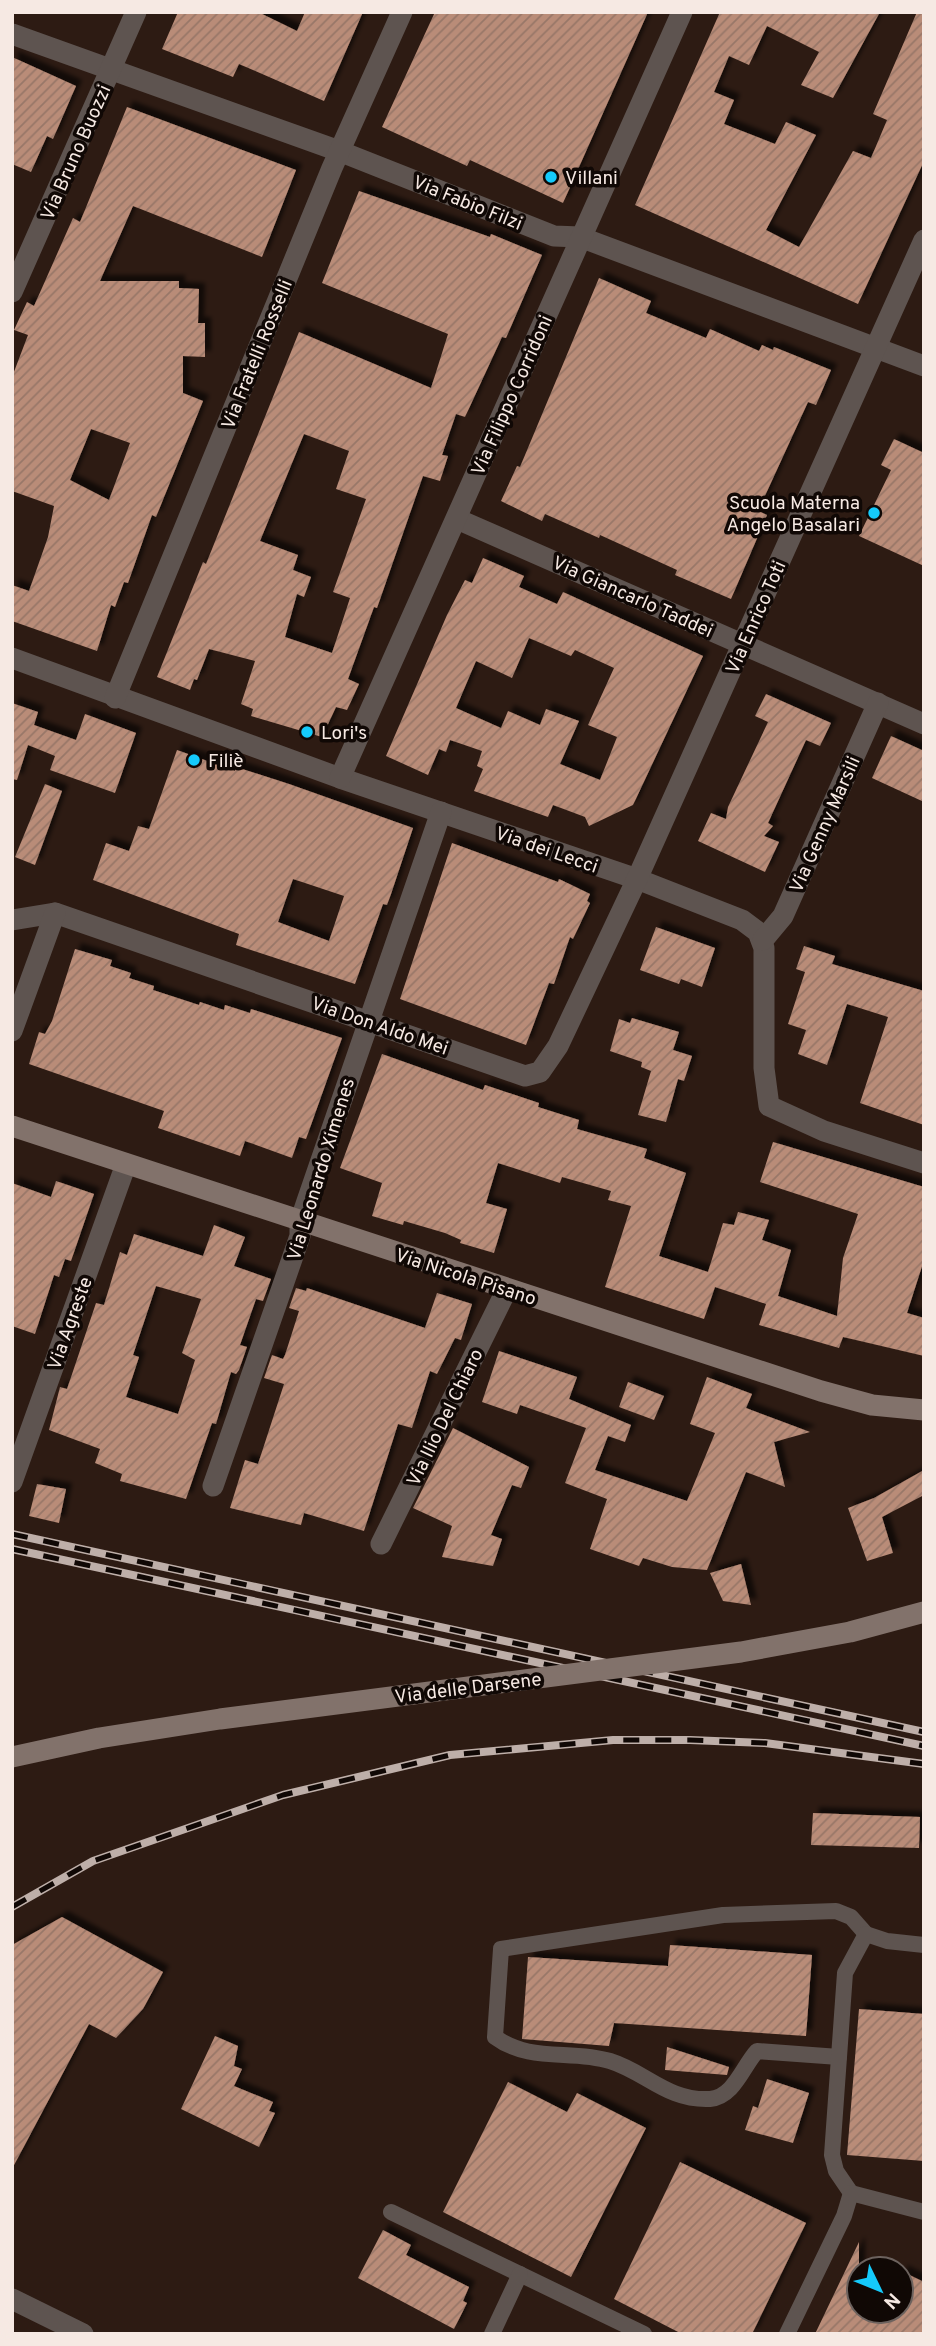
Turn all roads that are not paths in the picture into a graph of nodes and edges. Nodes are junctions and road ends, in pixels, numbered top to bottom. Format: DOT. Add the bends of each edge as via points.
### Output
graph roads {
  1 [pos="136,12"];
  2 [pos="402,12"];
  3 [pos="682,12"];
  4 [pos="12,34"];
  5 [pos="111,71"];
  6 [pos="339,151"];
  7 [pos="580,237"];
  8 [pos="924,240"];
  9 [pos="12,292"];
  10 [pos="875,348"];
  11 [pos="924,366"];
  12 [pos="457,519"];
  13 [pos="744,644"];
  14 [pos="12,658"];
  15 [pos="115,698"];
  16 [pos="878,703"];
  17 [pos="924,724"];
  18 [pos="340,778"];
  19 [pos="441,812"];
  20 [pos="636,879"];
  21 [pos="55,913"];
  22 [pos="12,920"];
  23 [pos="763,940"];
  24 [pos="368,1020"];
  25 [pos="12,1031"];
  26 [pos="12,1126"];
  27 [pos="924,1163"];
  28 [pos="126,1164"];
  29 [pos="300,1222"];
  30 [pos="507,1289"];
  31 [pos="924,1410"];
  32 [pos="12,1482"];
  33 [pos="213,1486"];
  34 [pos="381,1544"];
  35 [pos="924,1612"];
  36 [pos="12,1757"];
  37 [pos="866,1934"];
  38 [pos="924,1945"];
  39 [pos="839,2057"];
  40 [pos="850,2193"];
  41 [pos="391,2212"];
  42 [pos="924,2212"];
  43 [pos="520,2274"];
  44 [pos="12,2299"];
  45 [pos="83,2334"];
  46 [pos="492,2334"];
  47 [pos="644,2334"];
  48 [pos="787,2334"];
  1 -- 5 [label="street, Via Bruno Buozzi"];
  2 -- 6 [label="street, Via Fratelli Rosselli"];
  3 -- 7 [label="street, Via Filippo Corridoni"];
  4 -- 5 [label="street, Via Fabio Filzi"];
  5 -- 6 [label="street, Via Fabio Filzi"];
  5 -- 9 [label="street, Via Bruno Buozzi"];
  6 -- 7 [label="street, Via Fabio Filzi" via="554,236"];
  6 -- 15 [label="street, Via Fratelli Rosselli"];
  7 -- 10 [label="street, Via Fabio Filzi"];
  7 -- 12 [label="street, Via Filippo Corridoni"];
  8 -- 10 [label="street, Via Enrico Toti"];
  10 -- 11 [label="street, Via Fabio Filzi"];
  10 -- 13 [label="street, Via Enrico Toti"];
  12 -- 13 [label="street, Via Giancarlo Taddei"];
  12 -- 18 [label="street, Via Filippo Corridoni"];
  13 -- 16 [label="street, Via Giancarlo Taddei"];
  13 -- 20 [label="street, Via Enrico Toti"];
  14 -- 15 [label="street, Via dei Lecci"];
  15 -- 18 [label="street, Via dei Lecci"];
  16 -- 17 [label="street, Via Giancarlo Taddei"];
  16 -- 23 [label="street, Via Genny Marsili" via="783,916"];
  18 -- 19 [label="street, Via dei Lecci"];
  19 -- 20 [label="street, Via dei Lecci"];
  19 -- 24 [label="street, Via Leonardo Ximenes"];
  20 -- 23 [label="street, Via dei Lecci" via="742,920"];
  20 -- 24 [label="street, Via Don Aldo Mei" via="558,1046 537,1074 525,1076"];
  21 -- 22 [label="street, Via Don Aldo Mei"];
  21 -- 24 [label="street, Via Don Aldo Mei"];
  21 -- 25 [label="street"];
  23 -- 27 [label="street" via="764,1068 769,1106 824,1131"];
  24 -- 29 [label="street, Via Leonardo Ximenes"];
  26 -- 28 [label="street, Via Nicola Pisano"];
  28 -- 29 [label="street, Via Nicola Pisano"];
  28 -- 32 [label="street, Via Agreste"];
  29 -- 30 [label="street, Via Nicola Pisano"];
  29 -- 33 [label="street, Via Leonardo Ximenes" via="300,1236"];
  30 -- 31 [label="street, Via Nicola Pisano" via="821,1391 872,1405"];
  30 -- 34 [label="street, Via Ilio Del Chiaro"];
  35 -- 36 [label="street, Via delle Darsene, bridge" via="850,1632 741,1652 220,1718"];
  37 -- 38 [label="lane"];
  37 -- 39 [label="lane" via="845,1973"];
  37 -- 39 [label="lane" via="851,1917 836,1911 723,1915 502,1949 495,2037 525,2053 610,2061 669,2093 711,2099 727,2093 757,2051"];
  39 -- 40 [label="lane" via="832,2155"];
  40 -- 42 [label="lane"];
  40 -- 48 [label="lane" via="844,2216"];
  41 -- 43 [label="lane"];
  43 -- 46 [label="lane"];
  43 -- 47 [label="lane"];
  44 -- 45 [label="street"];
}
